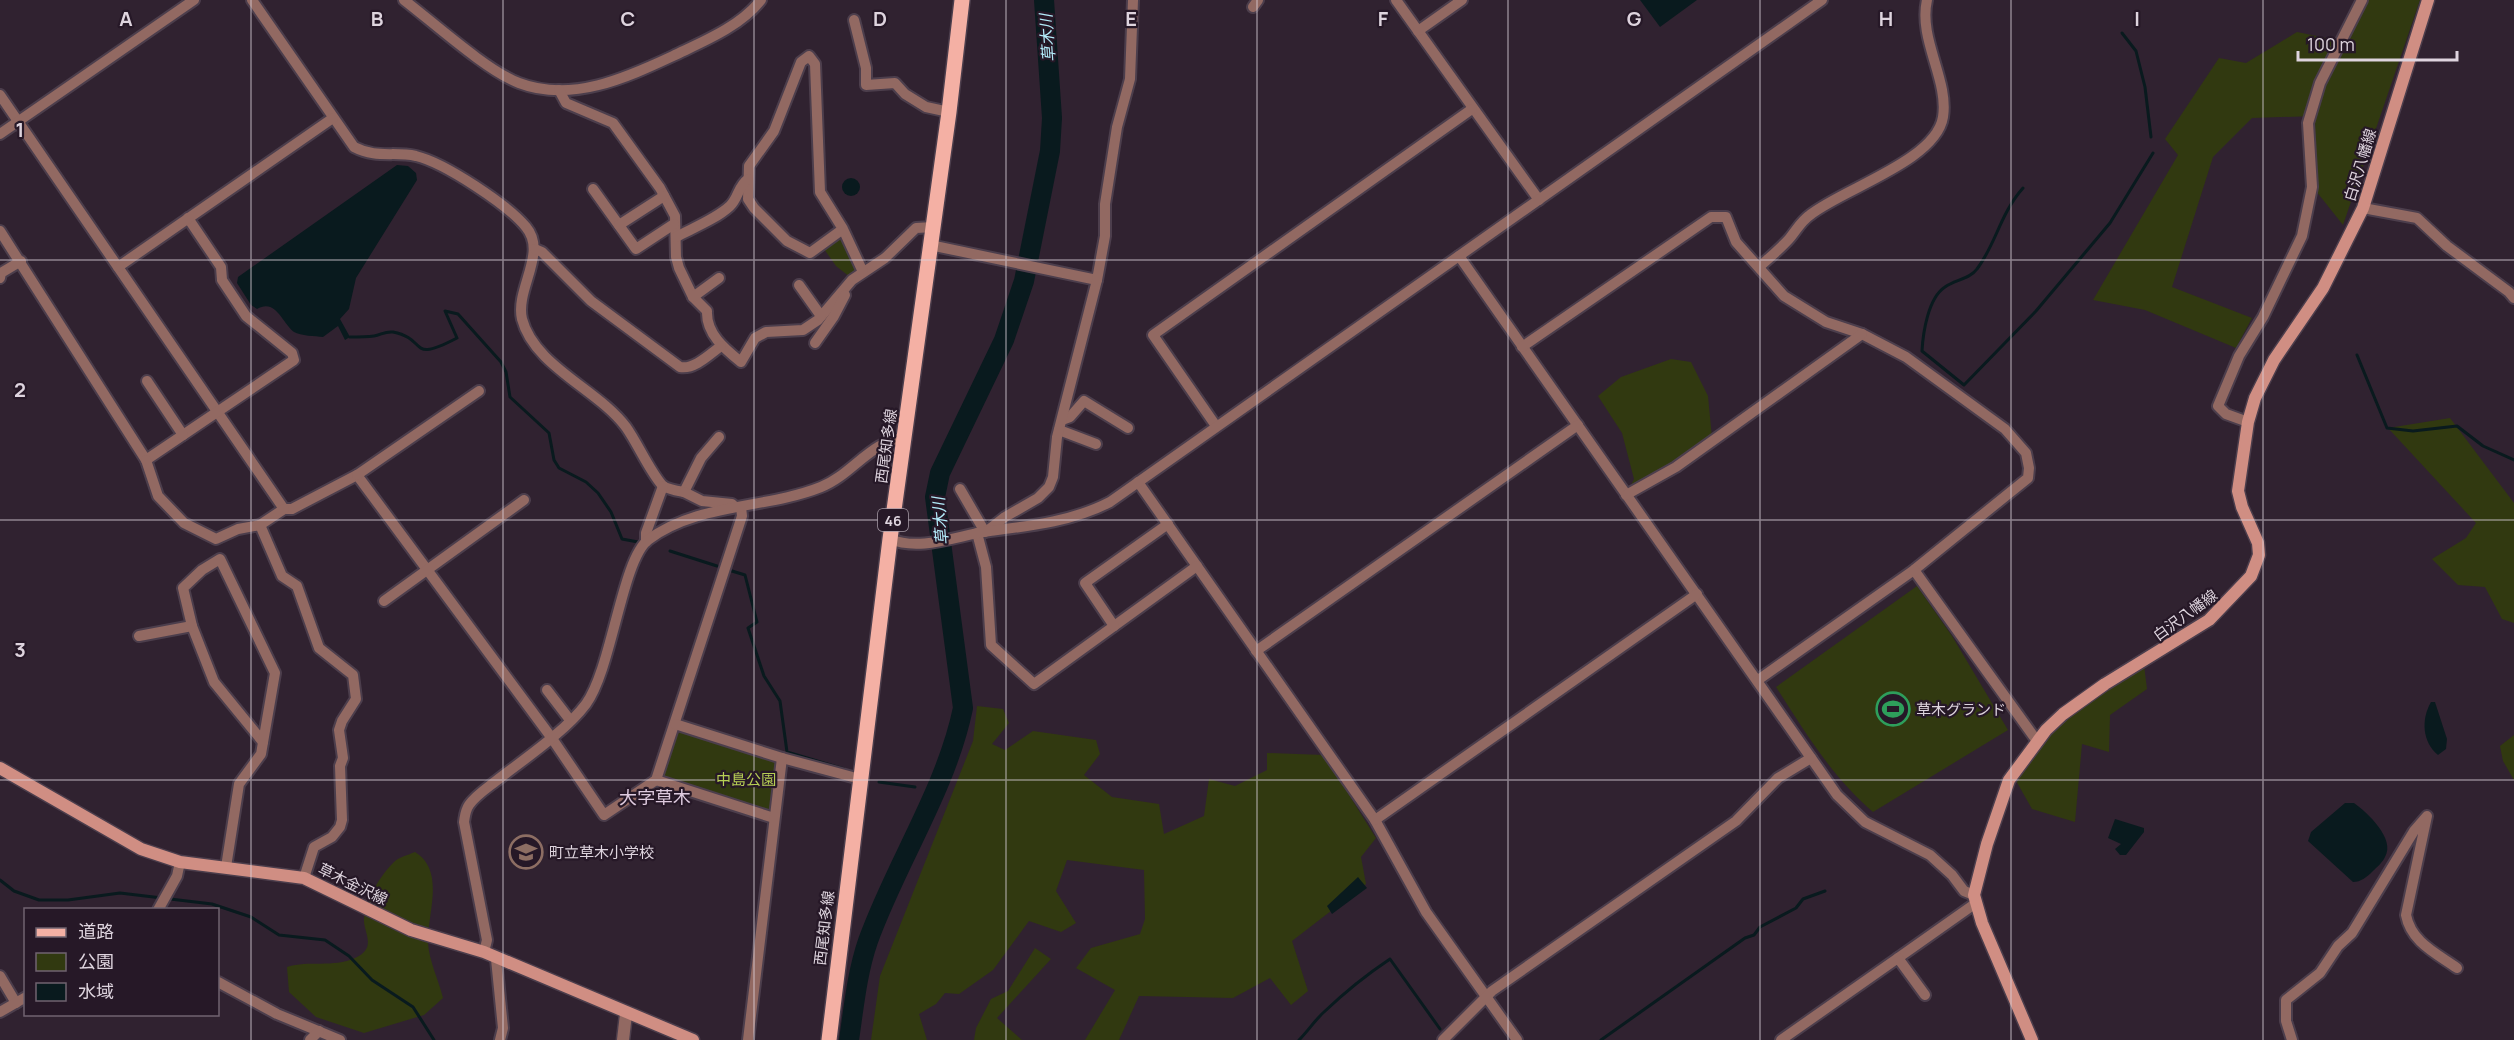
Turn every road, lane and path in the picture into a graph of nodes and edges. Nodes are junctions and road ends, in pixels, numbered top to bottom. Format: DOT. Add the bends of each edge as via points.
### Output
graph roads {
  1 [pos="194,0"];
  2 [pos="252,0"];
  3 [pos="404,0"];
  4 [pos="761,0"];
  5 [pos="962,0"];
  6 [pos="1133,0"];
  7 [pos="1396,0"];
  8 [pos="1462,0"];
  9 [pos="1822,0"];
  10 [pos="1927,0"];
  11 [pos="2362,0"];
  12 [pos="2428,0"];
  13 [pos="854,20"];
  14 [pos="1418,31"];
  15 [pos="559,90"];
  16 [pos="0,95"];
  17 [pos="1472,109"];
  18 [pos="949,112"];
  19 [pos="333,118"];
  20 [pos="18,121"];
  21 [pos="0,134"];
  22 [pos="748,179"];
  23 [pos="593,189"];
  24 [pos="664,195"];
  25 [pos="1539,200"];
  26 [pos="2363,208"];
  27 [pos="188,218"];
  28 [pos="675,224"];
  29 [pos="619,225"];
  30 [pos="933,227"];
  31 [pos="843,229"];
  32 [pos="0,231"];
  33 [pos="676,237"];
  34 [pos="930,245"];
  35 [pos="535,249"];
  36 [pos="1459,256"];
  37 [pos="21,261"];
  38 [pos="118,267"];
  39 [pos="1759,267"];
  40 [pos="863,272"];
  41 [pos="0,278"];
  42 [pos="719,278"];
  43 [pos="1097,280"];
  44 [pos="799,285"];
  45 [pos="844,290"];
  46 [pos="693,297"];
  47 [pos="2514,298"];
  48 [pos="821,316"];
  49 [pos="1862,334"];
  50 [pos="815,343"];
  51 [pos="721,346"];
  52 [pos="1522,347"];
  53 [pos="147,381"];
  54 [pos="479,391"];
  55 [pos="218,412"];
  56 [pos="2248,422"];
  57 [pos="1060,425"];
  58 [pos="1578,425"];
  59 [pos="1216,426"];
  60 [pos="1128,428"];
  61 [pos="183,435"];
  62 [pos="719,437"];
  63 [pos="906,438"];
  64 [pos="1096,444"];
  65 [pos="146,460"];
  66 [pos="357,475"];
  67 [pos="1138,482"];
  68 [pos="663,486"];
  69 [pos="960,489"];
  70 [pos="684,492"];
  71 [pos="1626,495"];
  72 [pos="524,500"];
  73 [pos="738,507"];
  74 [pos="284,509"];
  75 [pos="1168,524"];
  76 [pos="260,525"];
  77 [pos="983,532"];
  78 [pos="890,539"];
  79 [pos="646,542"];
  80 [pos="1197,566"];
  81 [pos="426,569"];
  82 [pos="1914,570"];
  83 [pos="1697,594"];
  84 [pos="384,601"];
  85 [pos="192,626"];
  86 [pos="1114,626"];
  87 [pos="139,636"];
  88 [pos="1256,651"];
  89 [pos="1758,680"];
  90 [pos="548,690"];
  91 [pos="570,720"];
  92 [pos="675,724"];
  93 [pos="551,737"];
  94 [pos="2037,741"];
  95 [pos="263,742"];
  96 [pos="1811,758"];
  97 [pos="782,759"];
  98 [pos="0,768"];
  99 [pos="860,779"];
  100 [pos="656,780"];
  101 [pos="774,818"];
  102 [pos="1376,820"];
  103 [pos="180,862"];
  104 [pos="226,867"];
  105 [pos="304,878"];
  106 [pos="1975,899"];
  107 [pos="160,906"];
  108 [pos="484,952"];
  109 [pos="1898,958"];
  110 [pos="496,959"];
  111 [pos="2457,968"];
  112 [pos="0,976"];
  113 [pos="219,983"];
  114 [pos="1925,994"];
  115 [pos="1486,996"];
  116 [pos="21,1000"];
  117 [pos="0,1012"];
  118 [pos="626,1014"];
  119 [pos="319,1031"];
  120 [pos="310,1040"];
  121 [pos="340,1040"];
  122 [pos="500,1040"];
  123 [pos="623,1040"];
  124 [pos="693,1040"];
  125 [pos="748,1040"];
  126 [pos="829,1040"];
  127 [pos="1443,1040"];
  128 [pos="1517,1040"];
  129 [pos="1782,1040"];
  130 [pos="2032,1040"];
  131 [pos="2292,1040"];
  1 -- 20 [label="street"];
  2 -- 19 [label="street"];
  3 -- 15 [label="street" via="501,74 519,83"];
  4 -- 15 [label="street" via="753,10 707,40 625,79"];
  5 -- 18 [label="main road, 西尾知多線 / 46"];
  6 -- 43 [label="street" via="1130,78 1117,127"];
  7 -- 14 [label="street"];
  8 -- 14 [label="street"];
  9 -- 25 [label="street"];
  10 -- 39 [label="street" via="1927,30 1944,106 1939,130 1932,140 1890,170 1808,216"];
  11 -- 56 [label="street" via="2320,83 2308,123 2312,187 2302,236 2263,317 2239,356 2218,406 2226,414"];
  12 -- 26 [label="main road, 白沢八幡線"];
  13 -- 18 [label="street" via="866,68 866,85 895,83 926,107"];
  14 -- 17 [label="street"];
  15 -- 24 [label="street" via="566,103 613,123"];
  16 -- 20 [label="street"];
  17 -- 25 [label="street"];
  17 -- 59 [label="street" via="1153,335"];
  18 -- 30 [label="main road, 西尾知多線 / 46"];
  19 -- 27 [label="street"];
  19 -- 35 [label="street" via="354,147 364,152 414,156 449,169 509,208 528,229"];
  20 -- 21 [label="street"];
  20 -- 38 [label="street"];
  22 -- 31 [label="street" via="748,199 754,208 788,241 810,253"];
  22 -- 31 [label="street" via="749,166 774,131 801,62 809,56 815,64 819,192"];
  22 -- 33 [label="street" via="729,207"];
  23 -- 29 [label="street"];
  24 -- 28 [label="street"];
  24 -- 29 [label="street"];
  25 -- 36 [label="street"];
  26 -- 47 [label="street" via="2417,218"];
  26 -- 56 [label="main road, 白沢八幡線" via="2323,288 2274,360"];
  27 -- 38 [label="street"];
  27 -- 55 [label="street" via="221,267 222,280 246,316 292,353 294,360"];
  28 -- 29 [label="street" via="636,249"];
  28 -- 33 [label="street"];
  30 -- 34 [label="main road, 西尾知多線 / 46"];
  30 -- 40 [label="street" via="916,228 885,258"];
  31 -- 40 [label="street"];
  32 -- 37 [label="street"];
  33 -- 46 [label="street" via="676,257"];
  34 -- 43 [label="street"];
  34 -- 63 [label="main road, 西尾知多線 / 46"];
  35 -- 51 [label="street" via="591,301 680,367 685,369"];
  35 -- 68 [label="street" via="521,309 532,340 624,424"];
  36 -- 52 [label="street"];
  36 -- 59 [label="street"];
  37 -- 41 [label="street" via="1,273"];
  37 -- 65 [label="street"];
  38 -- 55 [label="street"];
  39 -- 49 [label="street" via="1795,305 1826,322"];
  39 -- 52 [label="street" via="1736,242 1726,217 1711,217"];
  40 -- 45 [label="street"];
  42 -- 46 [label="street"];
  43 -- 57 [label="street"];
  44 -- 48 [label="street"];
  45 -- 48 [label="street"];
  45 -- 50 [label="street" via="841,305"];
  46 -- 51 [label="street" via="707,311 707,320"];
  48 -- 51 [label="street" via="803,330 766,332 755,338 741,362"];
  49 -- 71 [label="street" via="1676,467"];
  49 -- 82 [label="street" via="1906,357 2005,429 2025,453 2030,468 2028,478"];
  52 -- 58 [label="street"];
  53 -- 61 [label="street"];
  54 -- 66 [label="street"];
  55 -- 61 [label="street"];
  55 -- 74 [label="street"];
  56 -- 94 [label="main road, 白沢八幡線" via="2238,491 2258,543 2259,555 2252,576 2209,620 2105,684 2063,714"];
  57 -- 60 [label="street" via="1084,401"];
  57 -- 64 [label="street"];
  57 -- 77 [label="street" via="1049,487"];
  58 -- 71 [label="street"];
  58 -- 88 [label="street"];
  59 -- 67 [label="street"];
  61 -- 65 [label="street"];
  62 -- 70 [label="street" via="701,458"];
  63 -- 73 [label="street" via="892,439 879,446 842,478 820,488"];
  63 -- 78 [label="main road, 西尾知多線 / 46"];
  65 -- 76 [label="street" via="158,496 184,523 216,539"];
  66 -- 74 [label="street" via="292,509"];
  66 -- 81 [label="street"];
  67 -- 75 [label="street"];
  67 -- 77 [label="street" via="1092,511"];
  68 -- 70 [label="street"];
  68 -- 79 [label="street"];
  69 -- 77 [label="street"];
  70 -- 73 [label="street" via="702,501"];
  71 -- 83 [label="street"];
  72 -- 81 [label="street"];
  73 -- 79 [label="street" via="681,522"];
  73 -- 92 [label="street" via="742,516"];
  74 -- 76 [label="street"];
  75 -- 80 [label="street"];
  75 -- 86 [label="street" via="1085,584"];
  76 -- 105 [label="street" via="282,576 297,586 319,648 346,667 356,684 354,705 339,730 344,758 340,766 342,820 332,837 310,852"];
  77 -- 78 [label="street" via="926,543 902,544"];
  77 -- 86 [label="street" via="991,645 1034,684"];
  78 -- 99 [label="main road, 西尾知多線 / 46"];
  79 -- 91 [label="street" via="633,566 590,699"];
  80 -- 86 [label="street"];
  80 -- 88 [label="street"];
  81 -- 84 [label="street"];
  81 -- 93 [label="street"];
  82 -- 89 [label="street"];
  82 -- 94 [label="street"];
  83 -- 89 [label="street"];
  83 -- 102 [label="street"];
  85 -- 87 [label="street"];
  85 -- 95 [label="street" via="214,682"];
  85 -- 95 [label="street" via="183,588 220,559 275,674"];
  88 -- 102 [label="street"];
  89 -- 96 [label="street"];
  90 -- 91 [label="street"];
  91 -- 93 [label="street"];
  92 -- 97 [label="street"];
  92 -- 100 [label="street"];
  93 -- 100 [label="street" via="604,815"];
  93 -- 108 [label="street" via="475,798 465,813 487,940"];
  94 -- 106 [label="main road, 白沢八幡線" via="2009,780 1987,844"];
  95 -- 104 [label="street" via="261,754 239,784"];
  96 -- 106 [label="street" via="1838,795 1865,822 1930,855"];
  96 -- 115 [label="street" via="1778,778 1736,821"];
  97 -- 99 [label="street"];
  97 -- 101 [label="street"];
  98 -- 103 [label="main road, 草木金沢線" via="141,849"];
  99 -- 126 [label="main road, 西尾知多線 / 46"];
  100 -- 101 [label="street"];
  101 -- 125 [label="street"];
  102 -- 115 [label="street" via="1426,912"];
  103 -- 104 [label="main road, 草木金沢線"];
  103 -- 107 [label="street" via="177,876"];
  104 -- 105 [label="main road, 草木金沢線"];
  105 -- 108 [label="main road, 草木金沢線" via="411,930"];
  106 -- 109 [label="street"];
  106 -- 130 [label="main road"];
  108 -- 110 [label="main road, 草木金沢線"];
  109 -- 114 [label="street"];
  109 -- 129 [label="street"];
  110 -- 118 [label="main road, 草木金沢線"];
  110 -- 122 [label="street" via="503,1028"];
  111 -- 131 [label="street" via="2417,940 2406,915 2427,816 2352,933 2320,973 2286,1000 2286,1021"];
  112 -- 116 [label="street"];
  113 -- 119 [label="street" via="277,1014"];
  115 -- 127 [label="street"];
  115 -- 128 [label="street"];
  116 -- 117 [label="street"];
  118 -- 123 [label="street"];
  118 -- 124 [label="main road, 草木金沢線"];
  119 -- 120 [label="street"];
  119 -- 121 [label="street"];
}
